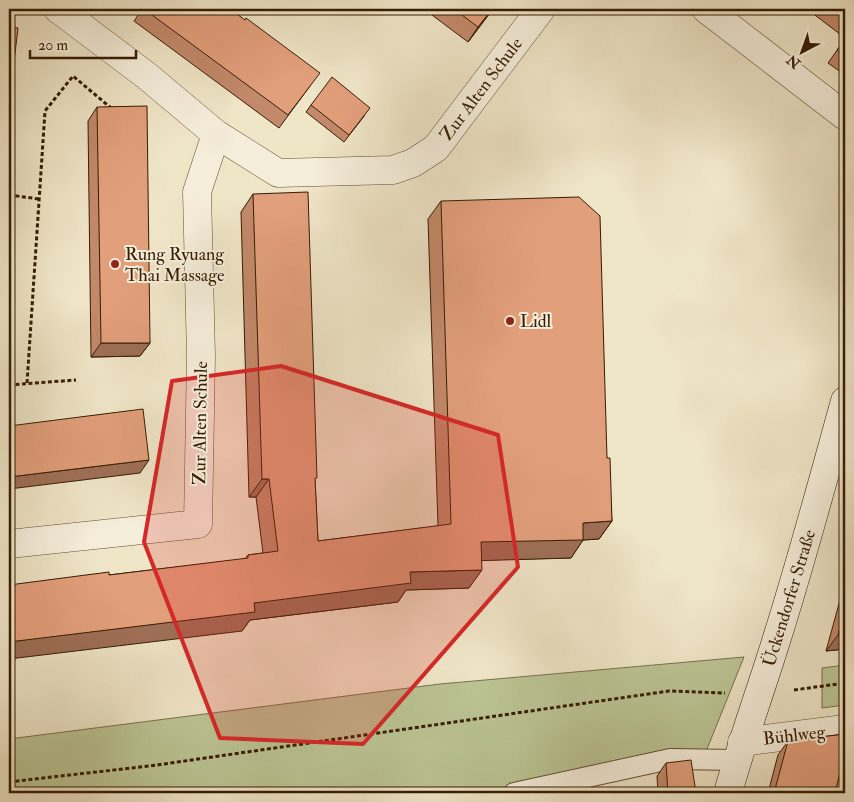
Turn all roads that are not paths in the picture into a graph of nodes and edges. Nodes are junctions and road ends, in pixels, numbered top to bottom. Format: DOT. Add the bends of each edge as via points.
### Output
graph roads {
  1 [pos="58,9"];
  2 [pos="541,9"];
  3 [pos="706,9"];
  4 [pos="845,116"];
  5 [pos="216,134"];
  6 [pos="845,401"];
  7 [pos="9,544"];
  8 [pos="845,729"];
  9 [pos="740,751"];
  10 [pos="514,793"];
  11 [pos="728,793"];
  1 -- 5 [label="street, Zur Alten Schule" via="147,76"];
  2 -- 5 [label="street, Zur Alten Schule" via="436,148 413,163 393,170 278,173"];
  3 -- 4 [label="street"];
  5 -- 7 [label="street, Zur Alten Schule" via="197,192 200,356 198,524"];
  6 -- 9 [label="street, Ückendorfer Straße" via="816,508"];
  8 -- 9 [label="street, Bühlweg"];
  9 -- 10 [label="lane" via="670,759"];
  9 -- 11 [label="street, Ückendorfer Straße"];
}
